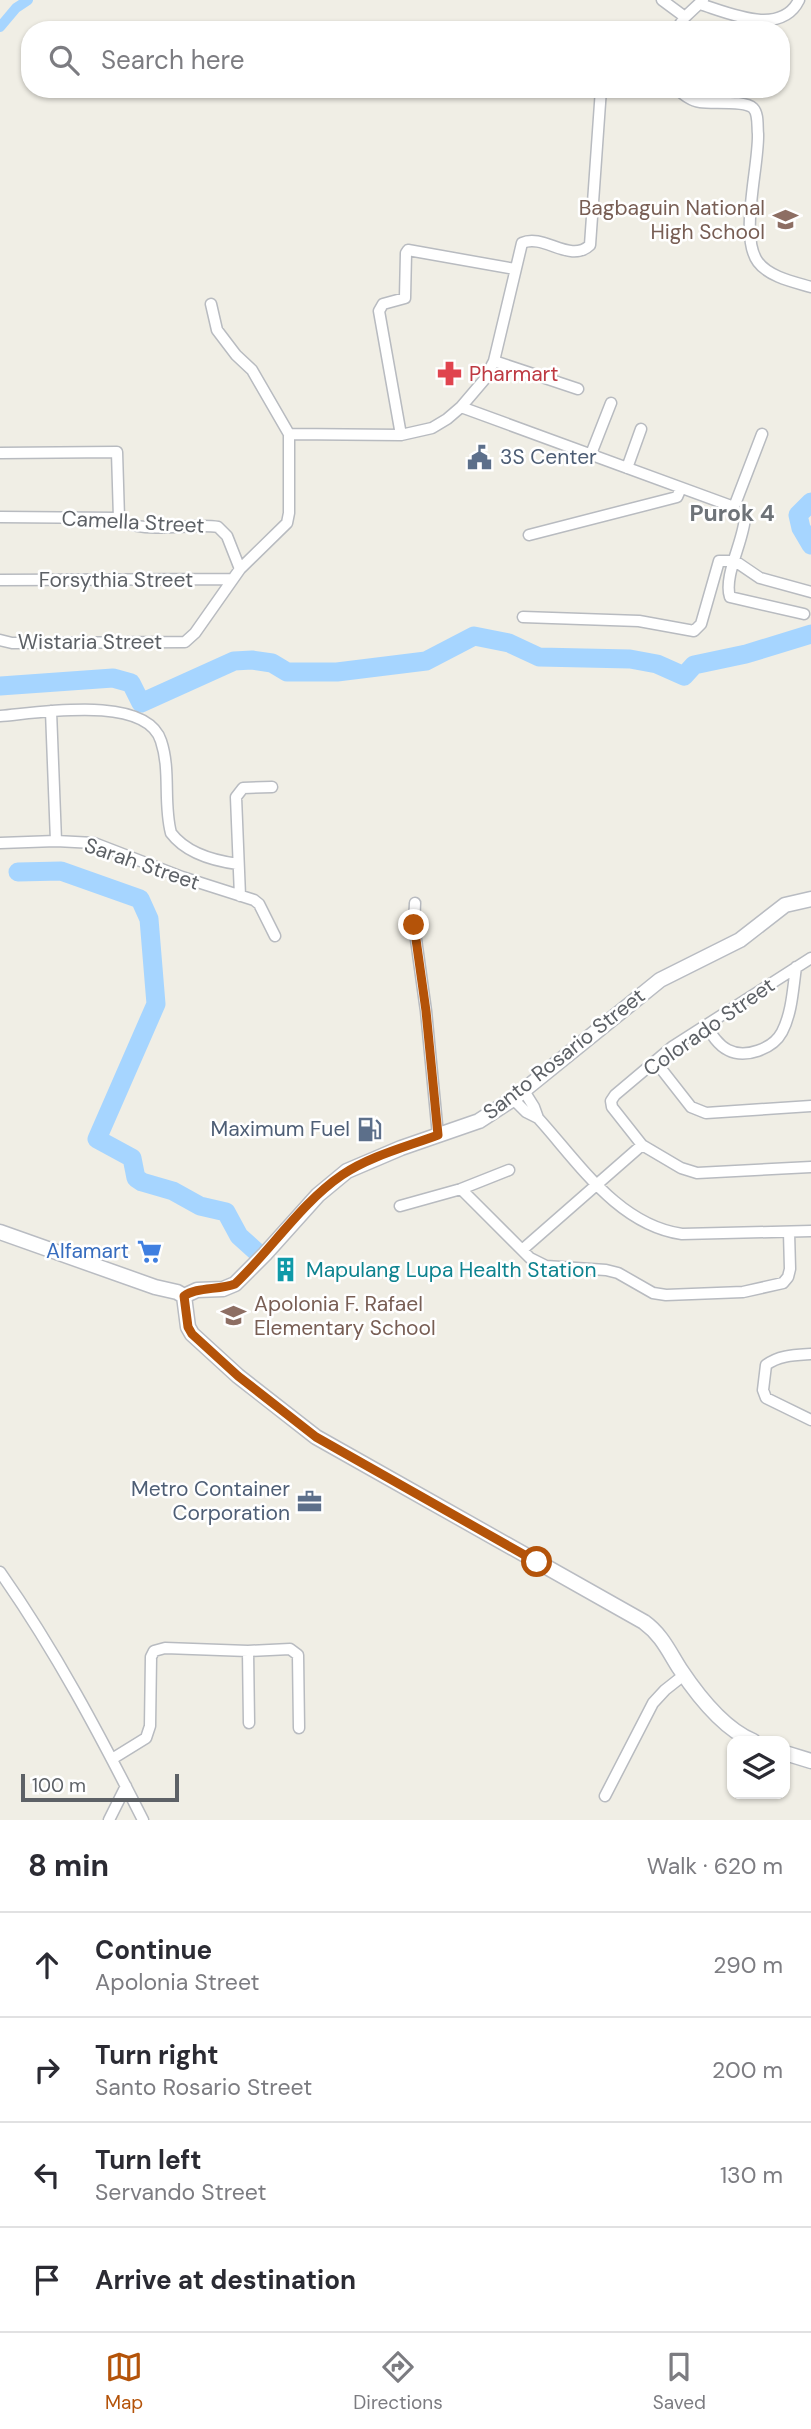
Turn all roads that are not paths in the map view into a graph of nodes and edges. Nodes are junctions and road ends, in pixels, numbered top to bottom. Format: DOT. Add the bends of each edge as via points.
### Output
graph roads {
  1 [pos="662,0"];
  2 [pos="799,0"];
  3 [pos="702,2"];
  4 [pos="685,17"];
  5 [pos="682,21"];
  6 [pos="600,98"];
  7 [pos="689,98"];
  8 [pos="515,269"];
  9 [pos="811,287"];
  10 [pos="211,304"];
  11 [pos="494,361"];
  12 [pos="578,389"];
  13 [pos="611,403"];
  14 [pos="461,407"];
  15 [pos="641,429"];
  16 [pos="289,434"];
  17 [pos="762,434"];
  18 [pos="401,435"];
  19 [pos="0,453"];
  20 [pos="591,454"];
  21 [pos="628,468"];
  22 [pos="681,488"];
  23 [pos="734,507"];
  24 [pos="0,517"];
  25 [pos="119,518"];
  26 [pos="529,535"];
  27 [pos="735,561"];
  28 [pos="240,569"];
  29 [pos="232,579"];
  30 [pos="0,580"];
  31 [pos="811,592"];
  32 [pos="804,614"];
  33 [pos="523,617"];
  34 [pos="0,640"];
  35 [pos="51,711"];
  36 [pos="0,716"];
  37 [pos="272,787"];
  38 [pos="56,841"];
  39 [pos="0,843"];
  40 [pos="238,864"];
  41 [pos="240,896"];
  42 [pos="811,899"];
  43 [pos="415,903"];
  44 [pos="275,936"];
  45 [pos="811,958"];
  46 [pos="796,967"];
  47 [pos="706,1026"];
  48 [pos="655,1061"];
  49 [pos="519,1095"];
  50 [pos="811,1106"];
  51 [pos="438,1135"];
  52 [pos="642,1145"];
  53 [pos="811,1167"];
  54 [pos="509,1170"];
  55 [pos="597,1184"];
  56 [pos="461,1189"];
  57 [pos="400,1206"];
  58 [pos="0,1231"];
  59 [pos="811,1231"];
  60 [pos="789,1232"];
  61 [pos="522,1250"];
  62 [pos="184,1296"];
  63 [pos="811,1354"];
  64 [pos="811,1419"];
  65 [pos="0,1572"];
  66 [pos="248,1651"];
  67 [pos="684,1675"];
  68 [pos="249,1723"];
  69 [pos="299,1728"];
  70 [pos="743,1736"];
  71 [pos="790,1755"];
  72 [pos="112,1759"];
  73 [pos="811,1761"];
  74 [pos="126,1786"];
  75 [pos="605,1796"];
  76 [pos="109,1820"];
  77 [pos="143,1820"];
  1 -- 4 [label="street"];
  2 -- 3 [label="street" via="782,18 768,20 734,15"];
  3 -- 4 [label="street"];
  4 -- 5 [label="street"];
  6 -- 8 [label="street" via="590,245 575,252 526,241 519,249"];
  7 -- 9 [label="street" via="754,108 758,142 750,230 753,251 765,269"];
  8 -- 11 [label="street"];
  8 -- 18 [label="street" via="408,250 405,298 383,304 379,310"];
  10 -- 16 [label="street" via="217,330 252,370"];
  11 -- 12 [label="street"];
  11 -- 14 [label="street"];
  13 -- 20 [label="street"];
  14 -- 18 [label="street" via="432,428"];
  14 -- 20 [label="street"];
  15 -- 21 [label="street"];
  16 -- 18 [label="street"];
  16 -- 28 [label="street" via="287,523"];
  17 -- 23 [label="street"];
  19 -- 25 [label="street" via="117,452"];
  20 -- 21 [label="street"];
  21 -- 22 [label="street"];
  22 -- 23 [label="street"];
  22 -- 26 [label="street" via="677,497"];
  23 -- 27 [label="street" via="745,516"];
  24 -- 25 [label="street, Camella Street"];
  25 -- 28 [label="street, Camella Street" via="141,527 218,527 227,536"];
  27 -- 31 [label="street" via="760,578"];
  27 -- 32 [label="street" via="730,597"];
  27 -- 33 [label="street" via="719,561 701,624 694,632 639,621"];
  28 -- 29 [label="street"];
  29 -- 30 [label="street, Forsythia Street"];
  29 -- 34 [label="street, Wistaria Street" via="185,642"];
  35 -- 36 [label="street"];
  35 -- 38 [label="street"];
  35 -- 40 [label="street" via="88,708 148,722 161,739 164,753 171,833 205,857"];
  37 -- 40 [label="street" via="243,788 236,797"];
  38 -- 39 [label="street, Sarah Street"];
  38 -- 41 [label="street, Sarah Street" via="94,843"];
  40 -- 41 [label="street"];
  41 -- 44 [label="street, Sarah Street" via="259,904"];
  42 -- 49 [label="main road, Santo Rosario Street" via="785,905 740,940 660,980"];
  43 -- 51 [label="street"];
  45 -- 46 [label="street, Colorado Street"];
  46 -- 47 [label="street, Colorado Street"];
  46 -- 47 [label="street" via="787,1018 771,1045 758,1051 729,1051"];
  47 -- 48 [label="street, Colorado Street"];
  48 -- 50 [label="street" via="699,1112"];
  48 -- 52 [label="street, Colorado Street" via="611,1101"];
  49 -- 51 [label="main road, Santo Rosario Street" via="479,1121"];
  49 -- 55 [label="street"];
  51 -- 62 [label="main road, Santo Rosario Street" via="340,1176 235,1284"];
  52 -- 53 [label="street" via="697,1173"];
  52 -- 55 [label="street"];
  54 -- 56 [label="street"];
  55 -- 60 [label="street" via="634,1216 665,1231"];
  55 -- 61 [label="street"];
  56 -- 57 [label="street"];
  56 -- 61 [label="street"];
  58 -- 62 [label="main road"];
  59 -- 60 [label="street"];
  60 -- 61 [label="street" via="788,1277 783,1283 699,1295 653,1293 606,1270 546,1266"];
  62 -- 67 [label="main road" via="192,1334 292,1420 348,1457 644,1622 662,1637"];
  63 -- 64 [label="street" via="770,1361 763,1390 769,1402"];
  65 -- 72 [label="street" via="36,1624"];
  66 -- 68 [label="street"];
  66 -- 69 [label="street" via="290,1649 298,1655"];
  66 -- 72 [label="street" via="154,1651 146,1738"];
  67 -- 70 [label="main road" via="722,1722"];
  67 -- 75 [label="street" via="653,1703"];
  71 -- 73 [label="main road"];
  72 -- 74 [label="street"];
  74 -- 76 [label="street"];
  74 -- 77 [label="street"];
}
